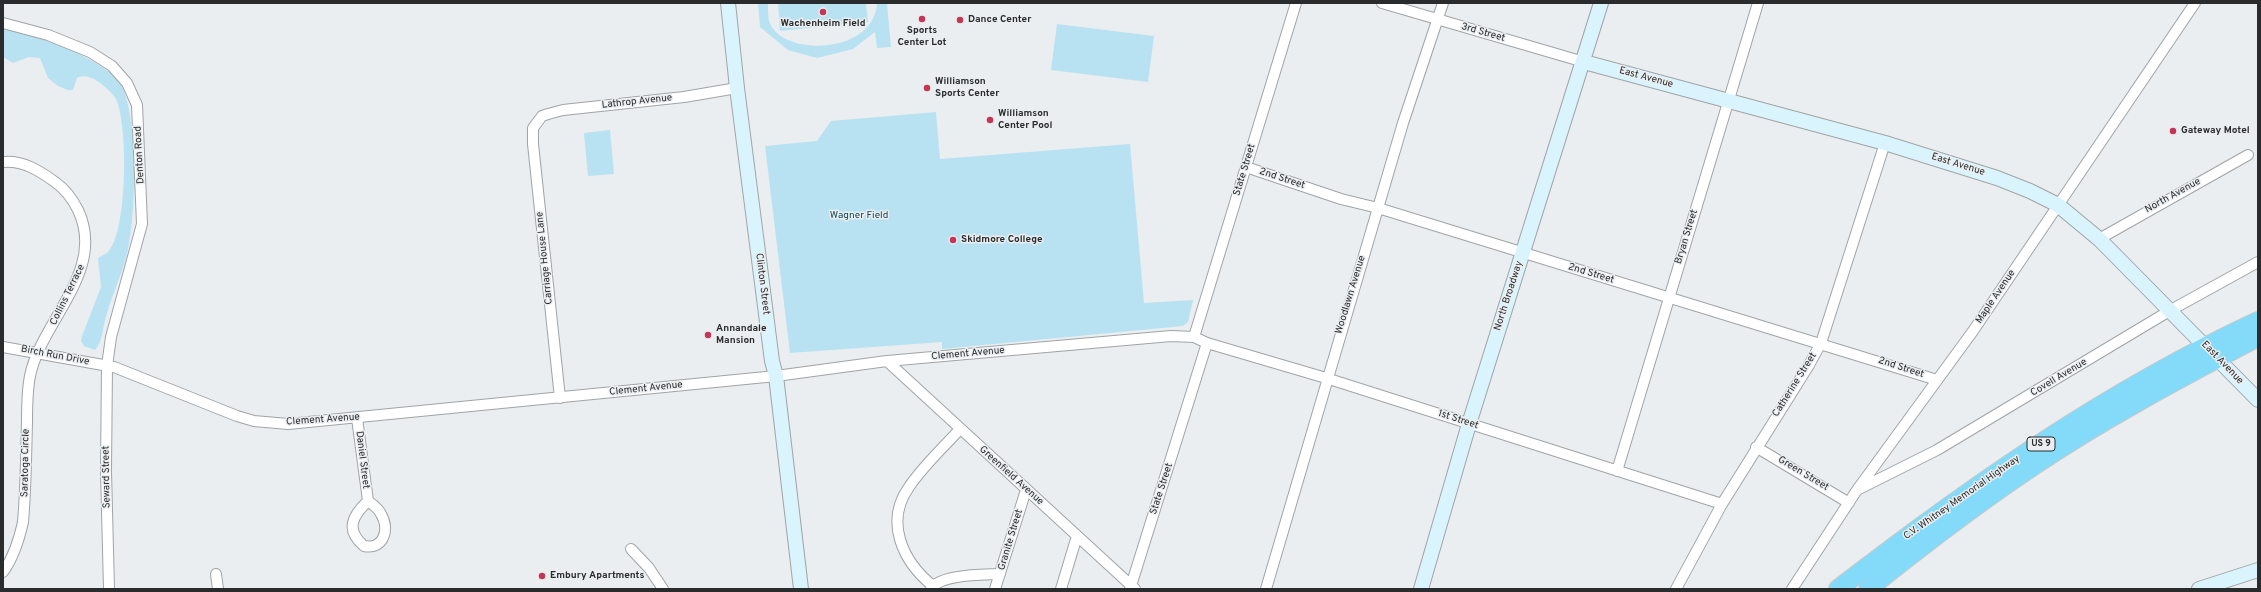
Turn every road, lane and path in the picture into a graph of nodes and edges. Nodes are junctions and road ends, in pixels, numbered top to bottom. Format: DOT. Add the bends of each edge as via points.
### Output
graph roads {
  1 [pos="728,3"];
  2 [pos="1296,3"];
  3 [pos="1382,3"];
  4 [pos="1443,3"];
  5 [pos="1601,3"];
  6 [pos="1758,3"];
  7 [pos="2195,3"];
  8 [pos="1438,20"];
  9 [pos="3,23"];
  10 [pos="1584,62"];
  11 [pos="737,88"];
  12 [pos="1728,100"];
  13 [pos="540,120"];
  14 [pos="1885,143"];
  15 [pos="2248,156"];
  16 [pos="3,162"];
  17 [pos="1246,167"];
  18 [pos="2058,205"];
  19 [pos="1378,208"];
  20 [pos="2099,238"];
  21 [pos="1523,253"];
  22 [pos="2258,262"];
  23 [pos="1669,298"];
  24 [pos="2171,310"];
  25 [pos="2258,321"];
  26 [pos="1194,336"];
  27 [pos="2258,337"];
  28 [pos="1207,343"];
  29 [pos="1821,343"];
  30 [pos="2205,346"];
  31 [pos="3,347"];
  32 [pos="39,352"];
  33 [pos="2218,358"];
  34 [pos="887,362"];
  35 [pos="107,366"];
  36 [pos="776,376"];
  37 [pos="1326,378"];
  38 [pos="1938,380"];
  39 [pos="560,398"];
  40 [pos="2258,400"];
  41 [pos="357,418"];
  42 [pos="1469,424"];
  43 [pos="960,429"];
  44 [pos="1756,447"];
  45 [pos="1618,472"];
  46 [pos="1026,490"];
  47 [pos="1857,490"];
  48 [pos="368,501"];
  49 [pos="1849,503"];
  50 [pos="1722,504"];
  51 [pos="1077,536"];
  52 [pos="631,549"];
  53 [pos="2258,570"];
  54 [pos="3,572"];
  55 [pos="216,574"];
  56 [pos="1000,574"];
  57 [pos="932,588"];
  58 [pos="1132,588"];
  59 [pos="109,589"];
  60 [pos="218,589"];
  61 [pos="663,589"];
  62 [pos="801,589"];
  63 [pos="996,589"];
  64 [pos="1061,589"];
  65 [pos="1266,589"];
  66 [pos="1420,589"];
  67 [pos="1676,589"];
  68 [pos="1792,589"];
  69 [pos="1838,589"];
  70 [pos="1868,589"];
  71 [pos="2199,589"];
  1 -- 11 [label="street, Clinton Street"];
  2 -- 17 [label="street, State Street"];
  3 -- 8 [label="street, 3rd Street"];
  4 -- 8 [label="street, Woodlawn Avenue"];
  5 -- 10 [label="street, North Broadway"];
  6 -- 12 [label="street, Bryan Street"];
  7 -- 18 [label="street, Maple Avenue"];
  8 -- 10 [label="street, 3rd Street"];
  8 -- 19 [label="street, Woodlawn Avenue" via="1403,123"];
  9 -- 35 [label="street, Denton Road" via="48,35 90,52 112,66 127,83 137,105 142,224 111,338"];
  10 -- 12 [label="street, East Avenue"];
  10 -- 21 [label="street, North Broadway"];
  11 -- 13 [label="street, Lathrop Avenue" via="684,98 563,110 542,116"];
  11 -- 36 [label="street, Clinton Street" via="771,354"];
  12 -- 14 [label="street, East Avenue"];
  12 -- 23 [label="street, Bryan Street"];
  13 -- 39 [label="street, Carriage House Lane" via="533,128 533,144"];
  14 -- 18 [label="street, East Avenue" via="1997,178"];
  14 -- 29 [label="street, Catherine Street"];
  15 -- 20 [label="street, North Avenue"];
  16 -- 32 [label="street, Collins Terrace" via="11,161 29,166 61,186 83,220 84,260"];
  17 -- 19 [label="street, 2nd Street" via="1341,199"];
  17 -- 26 [label="street, State Street"];
  18 -- 20 [label="street, East Avenue"];
  18 -- 38 [label="street, Maple Avenue"];
  19 -- 21 [label="street, 2nd Street"];
  19 -- 37 [label="street, Woodlawn Avenue"];
  20 -- 24 [label="street, East Avenue"];
  21 -- 23 [label="street, 2nd Street"];
  21 -- 42 [label="street, North Broadway"];
  22 -- 24 [label="street, Covell Avenue"];
  23 -- 29 [label="street, 2nd Street"];
  23 -- 45 [label="street, Bryan Street"];
  24 -- 30 [label="street, East Avenue"];
  24 -- 47 [label="street, Covell Avenue" via="1938,450"];
  25 -- 30 [label="highway, C.V. Whitney Memorial Highway / US 9"];
  26 -- 28 [label="street, 1st Street"];
  26 -- 34 [label="street, Clement Avenue"];
  27 -- 33 [label="highway, C.V. Whitney Memorial Highway / US 9"];
  28 -- 37 [label="street, 1st Street"];
  28 -- 58 [label="street, State Street"];
  29 -- 38 [label="street, 2nd Street"];
  29 -- 44 [label="street, Catherine Street"];
  30 -- 33 [label="street, East Avenue"];
  30 -- 69 [label="highway, C.V. Whitney Memorial Highway / US 9" via="2119,395 1996,472"];
  31 -- 32 [label="street, Birch Run Drive"];
  32 -- 35 [label="street, Birch Run Drive"];
  32 -- 54 [label="street, Saratoga Circle" via="30,376 23,522 19,542"];
  33 -- 40 [label="street, East Avenue"];
  33 -- 70 [label="highway, C.V. Whitney Memorial Highway / US 9" via="2110,418 2038,463"];
  34 -- 36 [label="street, Clement Avenue"];
  34 -- 43 [label="street, Greenfield Avenue"];
  35 -- 41 [label="street, Clement Avenue" via="254,421 288,424"];
  35 -- 59 [label="street, Seward Street"];
  36 -- 39 [label="street, Clement Avenue"];
  36 -- 62 [label="street, Clinton Street"];
  37 -- 42 [label="street, 1st Street"];
  37 -- 65 [label="street, Woodlawn Avenue"];
  38 -- 47 [label="street, Maple Avenue"];
  39 -- 41 [label="street, Clement Avenue"];
  41 -- 48 [label="street, Daniel Street"];
  42 -- 45 [label="street, 1st Street"];
  42 -- 66 [label="street, North Broadway"];
  43 -- 46 [label="street, Greenfield Avenue"];
  43 -- 57 [label="street" via="909,487 899,505 898,526 901,546 910,563"];
  44 -- 49 [label="street, Green Street"];
  44 -- 50 [label="street, Catherine Street"];
  45 -- 50 [label="street, 1st Street"];
  46 -- 51 [label="street, Greenfield Avenue"];
  46 -- 56 [label="street, Granite Street"];
  47 -- 49 [label="street, Maple Avenue"];
  49 -- 68 [label="street, Maple Avenue"];
  50 -- 67 [label="street, Catherine Street"];
  51 -- 58 [label="street, Greenfield Avenue"];
  51 -- 64 [label="street"];
  52 -- 61 [label="street" via="650,568"];
  53 -- 71 [label="street"];
  55 -- 60 [label="street"];
  56 -- 57 [label="street" via="962,577 939,582"];
  56 -- 63 [label="street, Granite Street"];
}
